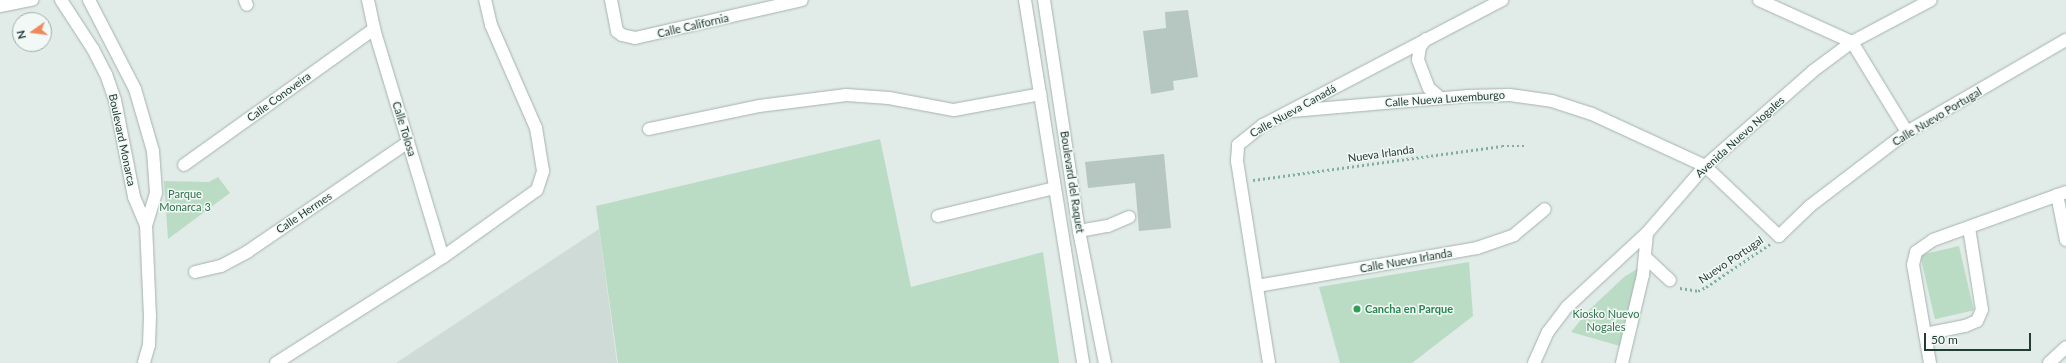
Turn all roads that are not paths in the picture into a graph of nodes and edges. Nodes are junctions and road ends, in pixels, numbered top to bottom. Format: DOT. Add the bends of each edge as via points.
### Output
graph roads {
  1 [pos="32,0"];
  2 [pos="61,0"];
  3 [pos="89,0"];
  4 [pos="368,0"];
  5 [pos="485,0"];
  6 [pos="611,0"];
  7 [pos="802,0"];
  8 [pos="1025,0"];
  9 [pos="1044,0"];
  10 [pos="1502,0"];
  11 [pos="1759,0"];
  12 [pos="1931,0"];
  13 [pos="0,6"];
  14 [pos="374,29"];
  15 [pos="1428,38"];
  16 [pos="2066,40"];
  17 [pos="1852,42"];
  18 [pos="1040,94"];
  19 [pos="1440,98"];
  20 [pos="1292,111"];
  21 [pos="649,129"];
  22 [pos="1908,132"];
  23 [pos="408,142"];
  24 [pos="184,165"];
  25 [pos="1705,166"];
  26 [pos="1055,188"];
  27 [pos="2062,193"];
  28 [pos="1545,209"];
  29 [pos="938,216"];
  30 [pos="1128,217"];
  31 [pos="146,225"];
  32 [pos="1969,228"];
  33 [pos="1079,231"];
  34 [pos="1647,233"];
  35 [pos="1779,236"];
  36 [pos="2066,240"];
  37 [pos="444,257"];
  38 [pos="1645,257"];
  39 [pos="195,272"];
  40 [pos="1670,280"];
  41 [pos="1256,286"];
  42 [pos="1925,334"];
  43 [pos="2066,347"];
  44 [pos="144,363"];
  45 [pos="276,363"];
  46 [pos="1083,363"];
  47 [pos="1105,363"];
  48 [pos="1269,363"];
  49 [pos="1534,363"];
  50 [pos="1622,363"];
  51 [pos="1930,363"];
  52 [pos="2049,363"];
  1 -- 13 [label="street"];
  2 -- 31 [label="street, Boulevard Monarca" via="106,74 115,100 134,197"];
  3 -- 31 [label="street" via="135,89 153,151 156,193"];
  4 -- 14 [label="street, Calle Tolosa"];
  5 -- 37 [label="street" via="491,25 536,128 543,171 542,180 529,198"];
  6 -- 7 [label="street, Calle California" via="618,31 622,35 635,38"];
  8 -- 18 [label="street, Boulevard del Raquet"];
  9 -- 33 [label="street, Boulevard del Raquet"];
  10 -- 15 [label="street, Calle Nueva Canadá"];
  11 -- 17 [label="street"];
  12 -- 17 [label="street, Avenida Nuevo Nogales"];
  14 -- 23 [label="street, Calle Tolosa"];
  14 -- 24 [label="street, Calle Conoveira"];
  15 -- 19 [label="street" via="1420,47 1418,60 1429,88"];
  15 -- 20 [label="street, Calle Nueva Canadá"];
  16 -- 22 [label="street, Calle Nuevo Portugal"];
  17 -- 22 [label="street"];
  17 -- 25 [label="street, Avenida Nuevo Nogales" via="1813,71"];
  18 -- 21 [label="street" via="954,110 889,98 846,95 759,106"];
  18 -- 26 [label="street, Boulevard del Raquet"];
  19 -- 20 [label="street, Calle Nueva Luxemburgo"];
  19 -- 25 [label="street, Calle Nueva Luxemburgo" via="1510,95 1552,101 1592,114"];
  20 -- 41 [label="street, Calle Nueva Canadá" via="1263,125 1238,144 1240,182"];
  22 -- 35 [label="street, Calle Nuevo Portugal" via="1810,206"];
  23 -- 37 [label="street, Calle Tolosa"];
  23 -- 39 [label="street, Calle Hermes" via="247,252 221,266"];
  25 -- 34 [label="street, Avenida Nuevo Nogales"];
  25 -- 35 [label="street, Calle Nueva Luxemburgo"];
  26 -- 29 [label="street"];
  26 -- 46 [label="street, Boulevard del Raquet"];
  27 -- 32 [label="street"];
  27 -- 36 [label="street"];
  28 -- 41 [label="street, Calle Nueva Irlanda" via="1514,235 1477,248"];
  30 -- 33 [label="street" via="1108,226"];
  31 -- 44 [label="street" via="150,316 149,345"];
  32 -- 42 [label="street" via="1923,244 1916,252 1913,265"];
  32 -- 42 [label="street" via="1982,310 1977,321"];
  33 -- 47 [label="street, Boulevard del Raquet"];
  34 -- 38 [label="street"];
  34 -- 49 [label="street, Avenida Nuevo Nogales" via="1567,307 1548,332"];
  37 -- 45 [label="street"];
  38 -- 40 [label="street"];
  38 -- 50 [label="street"];
  41 -- 48 [label="street, Calle Nueva Canadá"];
  42 -- 51 [label="street"];
  43 -- 52 [label="street"];
}
